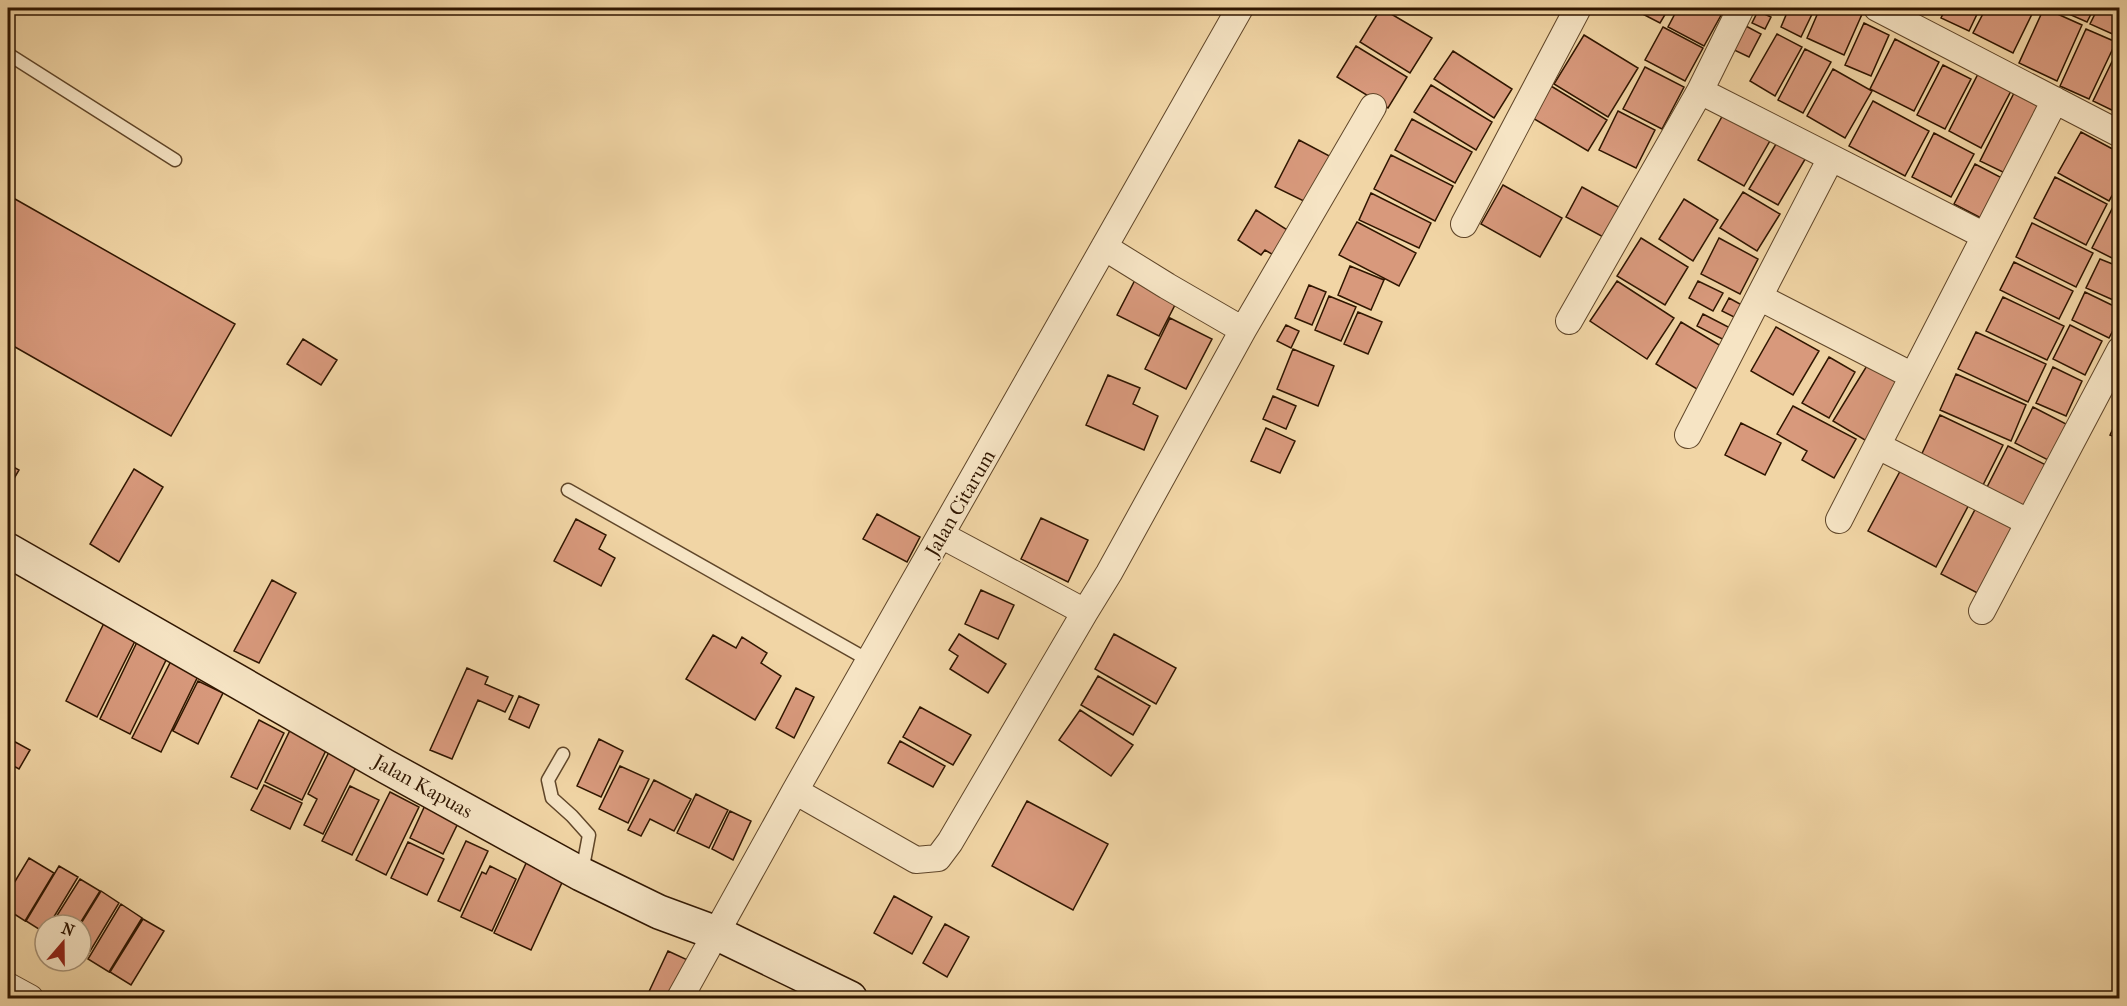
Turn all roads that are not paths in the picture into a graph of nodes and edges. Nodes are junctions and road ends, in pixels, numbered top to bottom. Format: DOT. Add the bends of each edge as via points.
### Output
graph roads {
  1 [pos="1240,8"];
  2 [pos="1578,8"];
  3 [pos="1741,8"];
  4 [pos="1877,8"];
  5 [pos="8,54"];
  6 [pos="1700,91"];
  7 [pos="2055,100"];
  8 [pos="1373,107"];
  9 [pos="2120,134"];
  10 [pos="1831,158"];
  11 [pos="176,160"];
  12 [pos="1464,225"];
  13 [pos="1985,236"];
  14 [pos="1104,247"];
  15 [pos="1759,297"];
  16 [pos="1569,321"];
  17 [pos="1243,330"];
  18 [pos="2120,350"];
  19 [pos="1913,376"];
  20 [pos="1688,435"];
  21 [pos="1878,446"];
  22 [pos="568,490"];
  23 [pos="1839,520"];
  24 [pos="2028,522"];
  25 [pos="941,535"];
  26 [pos="8,550"];
  27 [pos="1982,611"];
  28 [pos="1085,612"];
  29 [pos="870,661"];
  30 [pos="562,754"];
  31 [pos="795,791"];
  32 [pos="582,874"];
  33 [pos="716,933"];
  34 [pos="8,986"];
  35 [pos="30,999"];
  36 [pos="680,999"];
  37 [pos="850,999"];
  1 -- 14 [label="street, Jalan Citarum"];
  2 -- 12 [label="street"];
  3 -- 6 [label="street"];
  4 -- 7 [label="street"];
  5 -- 11 [label="lane"];
  6 -- 10 [label="street"];
  6 -- 16 [label="street"];
  7 -- 9 [label="street"];
  7 -- 13 [label="street"];
  8 -- 17 [label="street"];
  10 -- 13 [label="street"];
  10 -- 15 [label="street"];
  13 -- 19 [label="street"];
  14 -- 17 [label="street"];
  14 -- 25 [label="street, Jalan Citarum"];
  15 -- 19 [label="street"];
  15 -- 20 [label="street"];
  17 -- 28 [label="street"];
  18 -- 24 [label="street"];
  19 -- 21 [label="street"];
  21 -- 23 [label="street"];
  21 -- 24 [label="street"];
  22 -- 29 [label="lane"];
  24 -- 27 [label="street"];
  25 -- 28 [label="street"];
  25 -- 29 [label="street, Jalan Citarum"];
  26 -- 32 [label="main road, Jalan Kapuas"];
  28 -- 31 [label="street" via="938,858 916,860"];
  29 -- 31 [label="street, Jalan Citarum"];
  30 -- 32 [label="lane" via="548,780 549,788 552,798 589,836"];
  31 -- 33 [label="street, Jalan Citarum"];
  32 -- 33 [label="main road, Jalan Kapuas" via="659,912"];
  33 -- 36 [label="street, Jalan Citarum"];
  33 -- 37 [label="main road, Jalan Kapuas"];
  34 -- 35 [label="street"];
}
